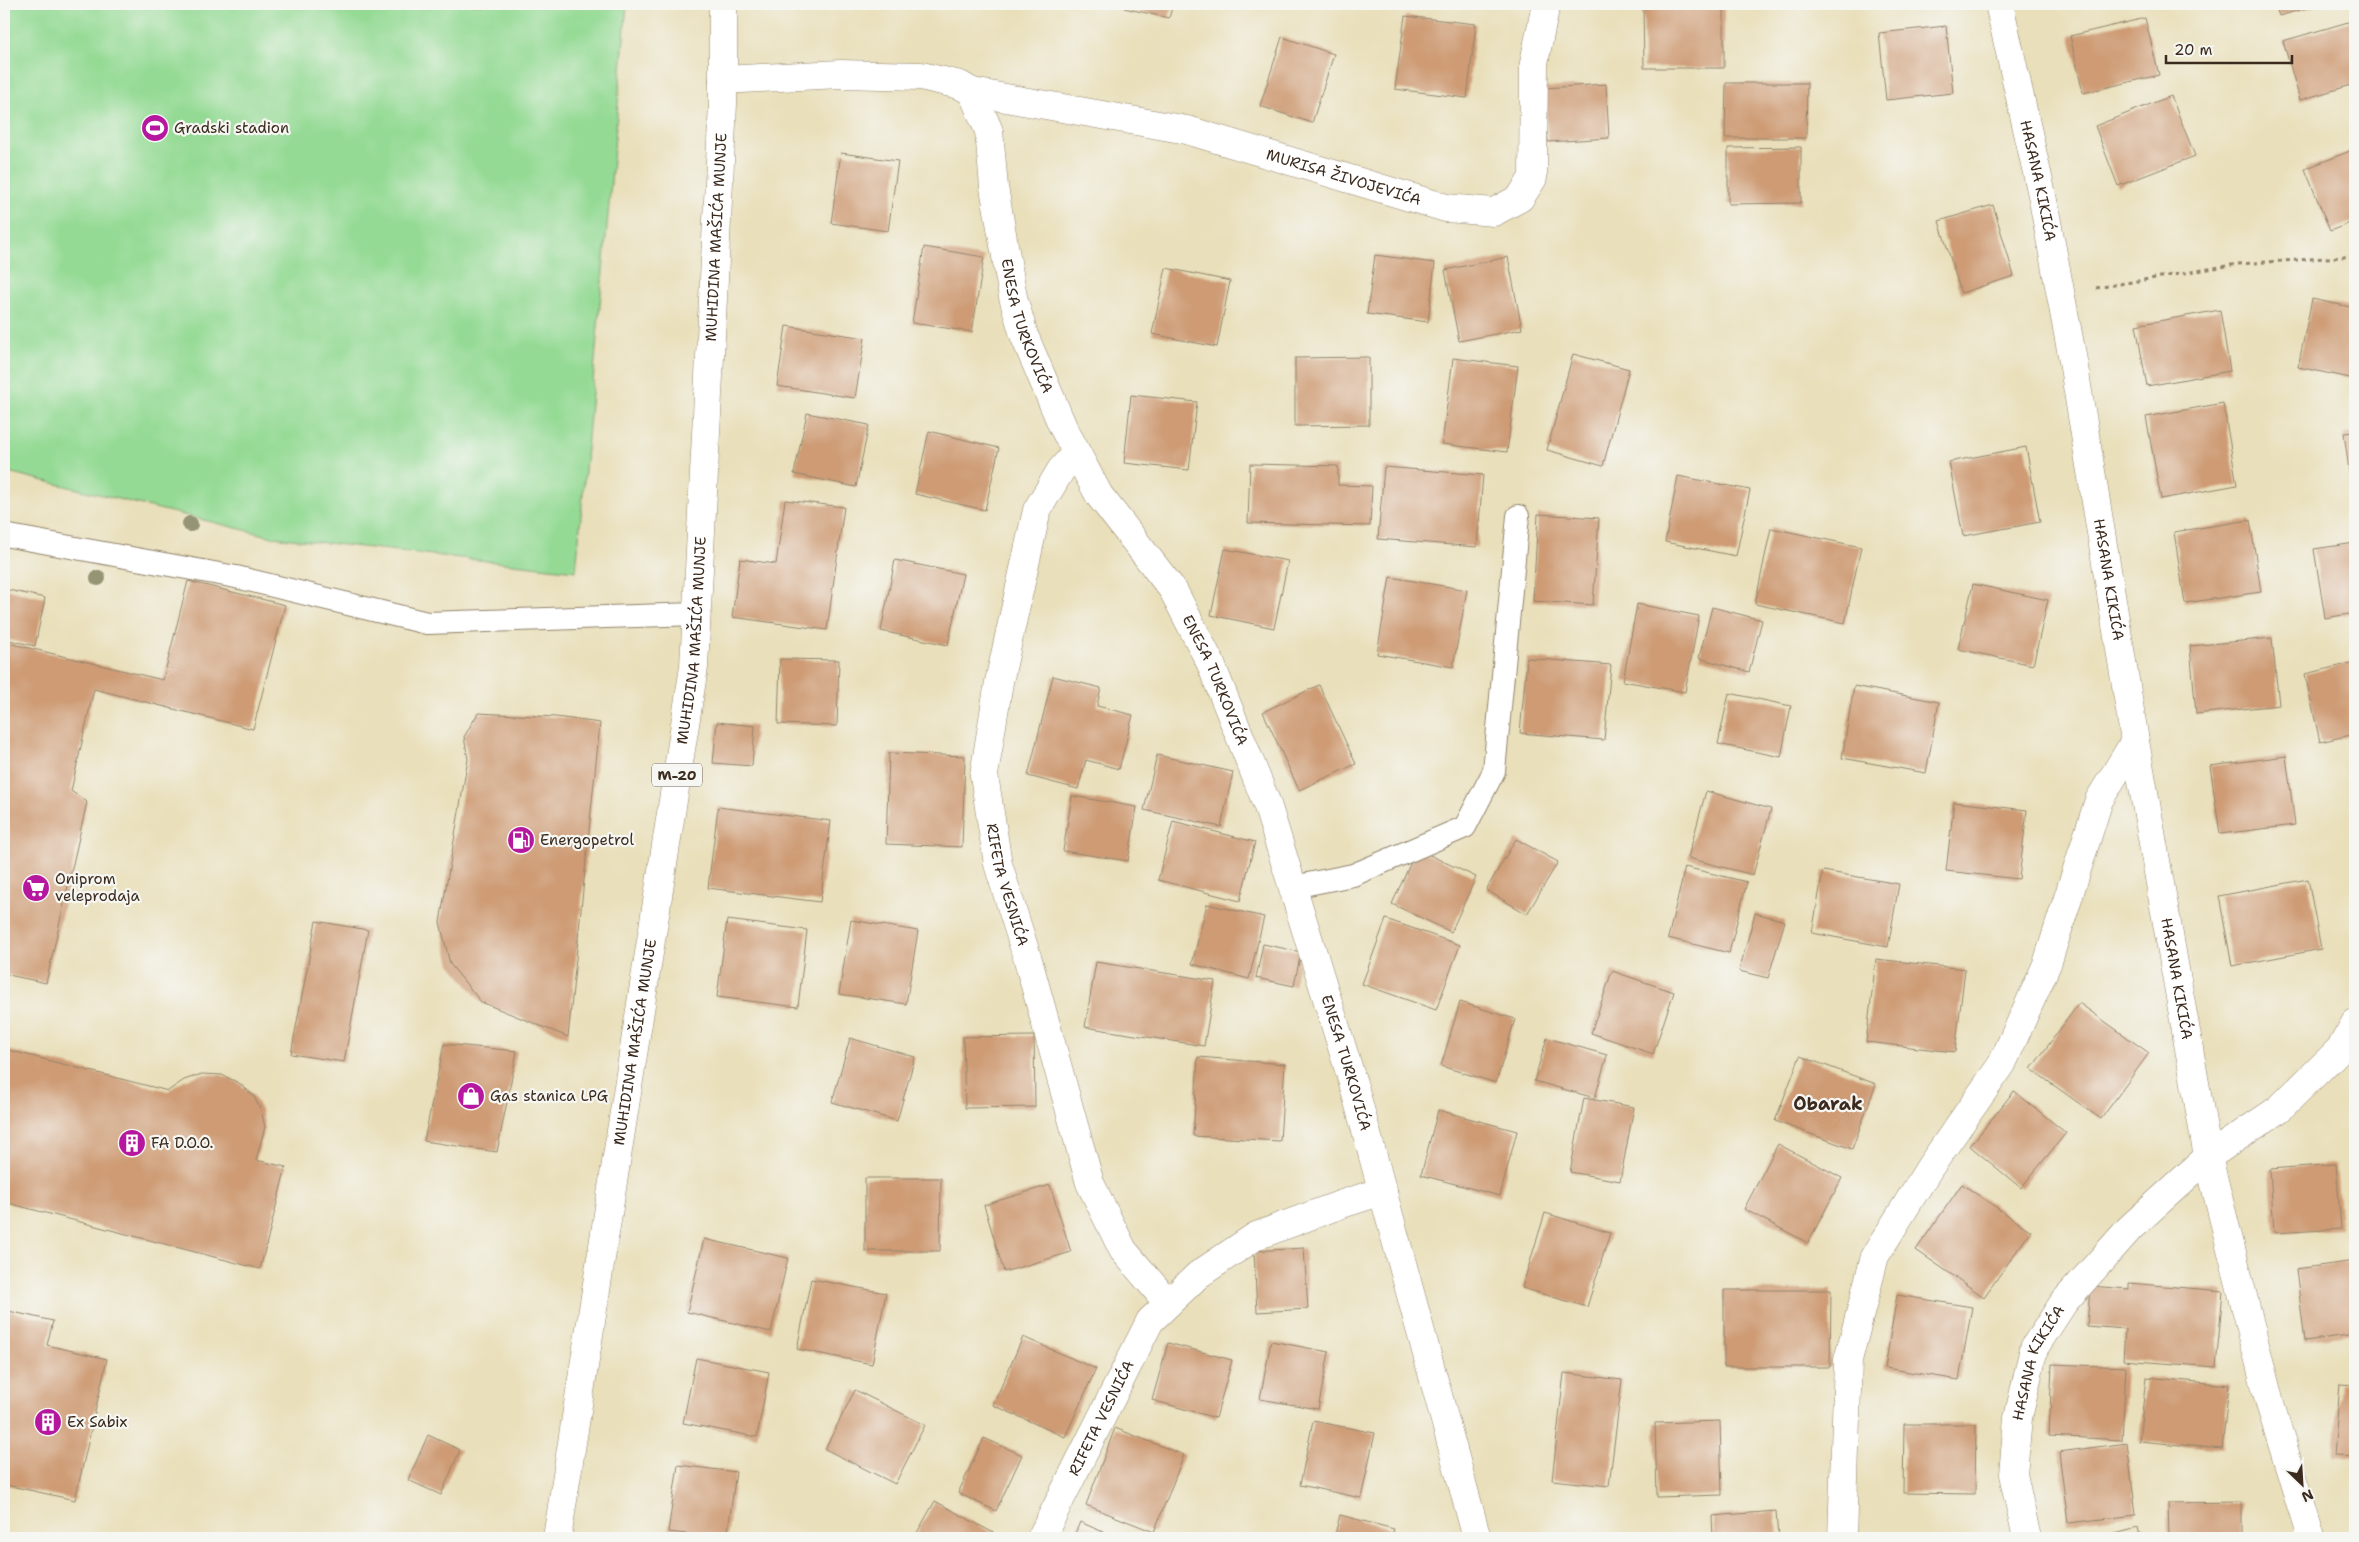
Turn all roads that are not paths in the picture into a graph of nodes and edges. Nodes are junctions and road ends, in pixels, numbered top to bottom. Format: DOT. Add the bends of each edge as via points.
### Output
graph roads {
  1 [pos="722,4"];
  2 [pos="1546,4"];
  3 [pos="1999,4"];
  4 [pos="723,80"];
  5 [pos="972,92"];
  6 [pos="1076,453"];
  7 [pos="1518,516"];
  8 [pos="4,534"];
  9 [pos="696,614"];
  10 [pos="2135,741"];
  11 [pos="1293,887"];
  12 [pos="2355,1023"];
  13 [pos="2208,1157"];
  14 [pos="1383,1191"];
  15 [pos="1168,1303"];
  16 [pos="557,1538"];
  17 [pos="1041,1538"];
  18 [pos="1477,1538"];
  19 [pos="1842,1538"];
  20 [pos="2027,1538"];
  21 [pos="2311,1538"];
  1 -- 4 [label="street, MUHIDINA MAŠIĆA MUNJE / M-20"];
  2 -- 5 [label="street, MURISA ŽIVOJEVIĆA" via="1534,63 1533,178 1520,198 1494,212 1446,208 1187,130"];
  3 -- 10 [label="street, HASANA KIKIĆA" via="2042,195"];
  4 -- 5 [label="street" via="840,74 921,76 960,85"];
  4 -- 9 [label="street, MUHIDINA MAŠIĆA MUNJE / M-20"];
  5 -- 6 [label="street, ENESA TURKOVIĆA" via="989,131 994,187 1012,297 1028,345"];
  6 -- 11 [label="street, ENESA TURKOVIĆA" via="1099,495 1173,590 1210,662 1267,804"];
  6 -- 15 [label="street, RIFETA VESNIĆA" via="1037,510 999,682 984,775 998,864 1090,1183 1123,1250"];
  7 -- 11 [label="lane" via="1494,771 1465,827 1353,875"];
  8 -- 9 [label="lane" via="236,577 428,623"];
  9 -- 16 [label="street, MUHIDINA MAŠIĆA MUNJE / M-20" via="694,667"];
  10 -- 13 [label="street, HASANA KIKIĆA"];
  10 -- 19 [label="street" via="2099,800 2047,964 2002,1064 1930,1167 1875,1256 1848,1360"];
  11 -- 14 [label="street, ENESA TURKOVIĆA"];
  12 -- 13 [label="street, HASANA KIKIĆA" via="2341,1048 2279,1109"];
  13 -- 20 [label="street, HASANA KIKIĆA" via="2130,1228 2064,1302 2034,1348 2018,1418 2013,1474"];
  13 -- 21 [label="street, HASANA KIKIĆA" via="2270,1404"];
  14 -- 15 [label="street, RIFETA VESNIĆA" via="1256,1236 1198,1275"];
  14 -- 18 [label="street, ENESA TURKOVIĆA"];
  15 -- 17 [label="street, RIFETA VESNIĆA" via="1150,1321"];
}
